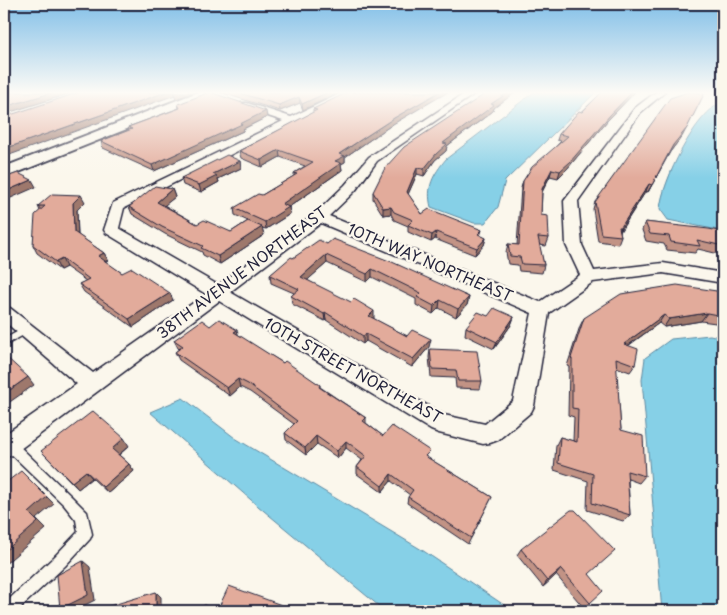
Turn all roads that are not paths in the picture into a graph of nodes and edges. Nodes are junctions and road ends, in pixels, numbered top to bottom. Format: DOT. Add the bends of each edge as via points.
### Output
graph roads {
  1 [pos="139,121"];
  2 [pos="290,121"];
  3 [pos="430,121"];
  4 [pos="630,121"];
  5 [pos="4,173"];
  6 [pos="320,217"];
  7 [pos="589,277"];
  8 [pos="723,278"];
  9 [pos="217,294"];
  10 [pos="541,310"];
  11 [pos="4,312"];
  12 [pos="26,330"];
  13 [pos="4,343"];
  14 [pos="91,384"];
  15 [pos="6,446"];
  16 [pos="7,611"];
  1 -- 5 [label="street"];
  2 -- 9 [label="street, 10TH STREET NORTHEAST" via="118,206 111,230"];
  3 -- 6 [label="street, 38TH AVENUE NORTHEAST" via="373,159 350,188"];
  4 -- 7 [label="street" via="571,201 574,245"];
  6 -- 9 [label="street, 38TH AVENUE NORTHEAST"];
  6 -- 10 [label="street, 10TH WAY NORTHEAST"];
  7 -- 8 [label="street" via="663,268"];
  7 -- 10 [label="street"];
  9 -- 10 [label="street, 10TH STREET NORTHEAST" via="439,423 483,434 490,433 523,406"];
  9 -- 14 [label="street, 38TH AVENUE NORTHEAST"];
  11 -- 12 [label="street"];
  12 -- 13 [label="lane"];
  12 -- 14 [label="street"];
  14 -- 15 [label="street, 38TH AVENUE NORTHEAST"];
  15 -- 16 [label="lane" via="77,512 82,518 85,534"];
}
